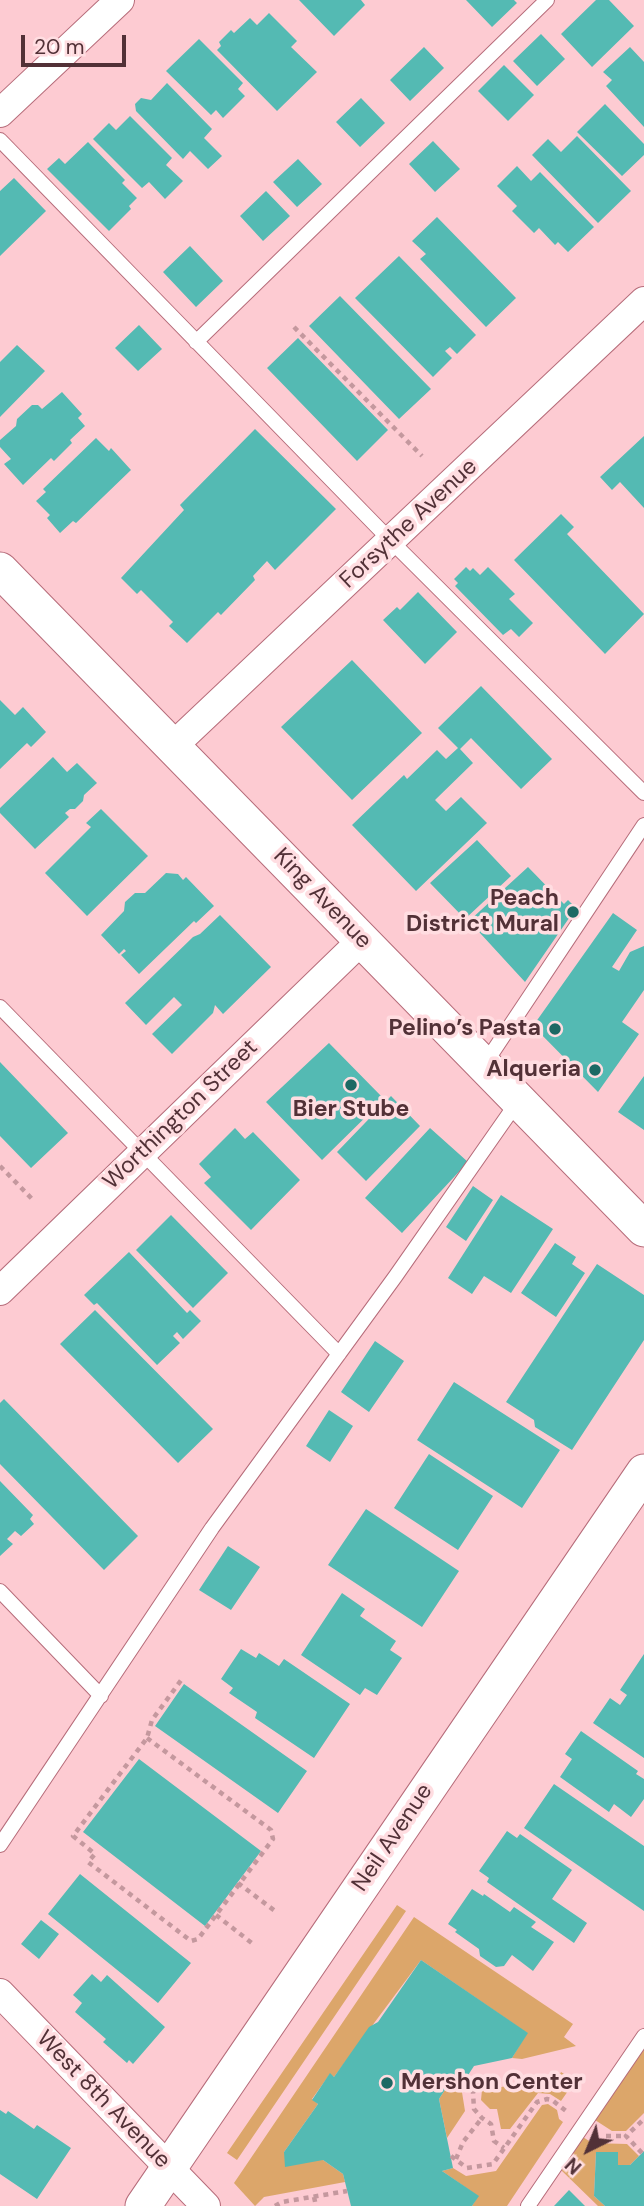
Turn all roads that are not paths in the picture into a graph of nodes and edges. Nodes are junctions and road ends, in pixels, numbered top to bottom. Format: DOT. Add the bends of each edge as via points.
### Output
graph roads {
  1 [pos="120,0"];
  2 [pos="547,0"];
  3 [pos="0,113"];
  4 [pos="0,140"];
  5 [pos="644,301"];
  6 [pos="197,342"];
  7 [pos="391,541"];
  8 [pos="0,570"];
  9 [pos="173,746"];
  10 [pos="644,793"];
  11 [pos="644,825"];
  12 [pos="362,940"];
  13 [pos="0,1007"];
  14 [pos="484,1065"];
  15 [pos="519,1101"];
  16 [pos="141,1153"];
  17 [pos="644,1229"];
  18 [pos="0,1291"];
  19 [pos="340,1354"];
  20 [pos="644,1472"];
  21 [pos="0,1591"];
  22 [pos="101,1696"];
  23 [pos="0,1845"];
  24 [pos="0,1993"];
  25 [pos="644,2036"];
  26 [pos="169,2168"];
  27 [pos="143,2206"];
  28 [pos="206,2206"];
  29 [pos="528,2206"];
  1 -- 3 [label="street"];
  2 -- 6 [label="lane"];
  4 -- 6 [label="lane"];
  5 -- 7 [label="street, Forsythe Avenue"];
  6 -- 7 [label="lane"];
  7 -- 9 [label="street, Forsythe Avenue"];
  7 -- 10 [label="lane"];
  8 -- 9 [label="street, King Avenue"];
  9 -- 12 [label="street, King Avenue"];
  11 -- 14 [label="lane"];
  12 -- 14 [label="street, King Avenue"];
  12 -- 16 [label="street, Worthington Street"];
  13 -- 16 [label="lane"];
  14 -- 15 [label="street, King Avenue"];
  15 -- 17 [label="street, King Avenue"];
  15 -- 19 [label="lane"];
  16 -- 18 [label="street, Worthington Street"];
  16 -- 19 [label="lane"];
  19 -- 22 [label="lane" via="212,1528"];
  20 -- 26 [label="street, Neil Avenue"];
  21 -- 22 [label="lane"];
  22 -- 23 [label="lane"];
  24 -- 26 [label="street, West 8th Avenue"];
  25 -- 29 [label="lane"];
  26 -- 27 [label="street, Neil Avenue"];
  26 -- 28 [label="street, West 8th Avenue"];
}
